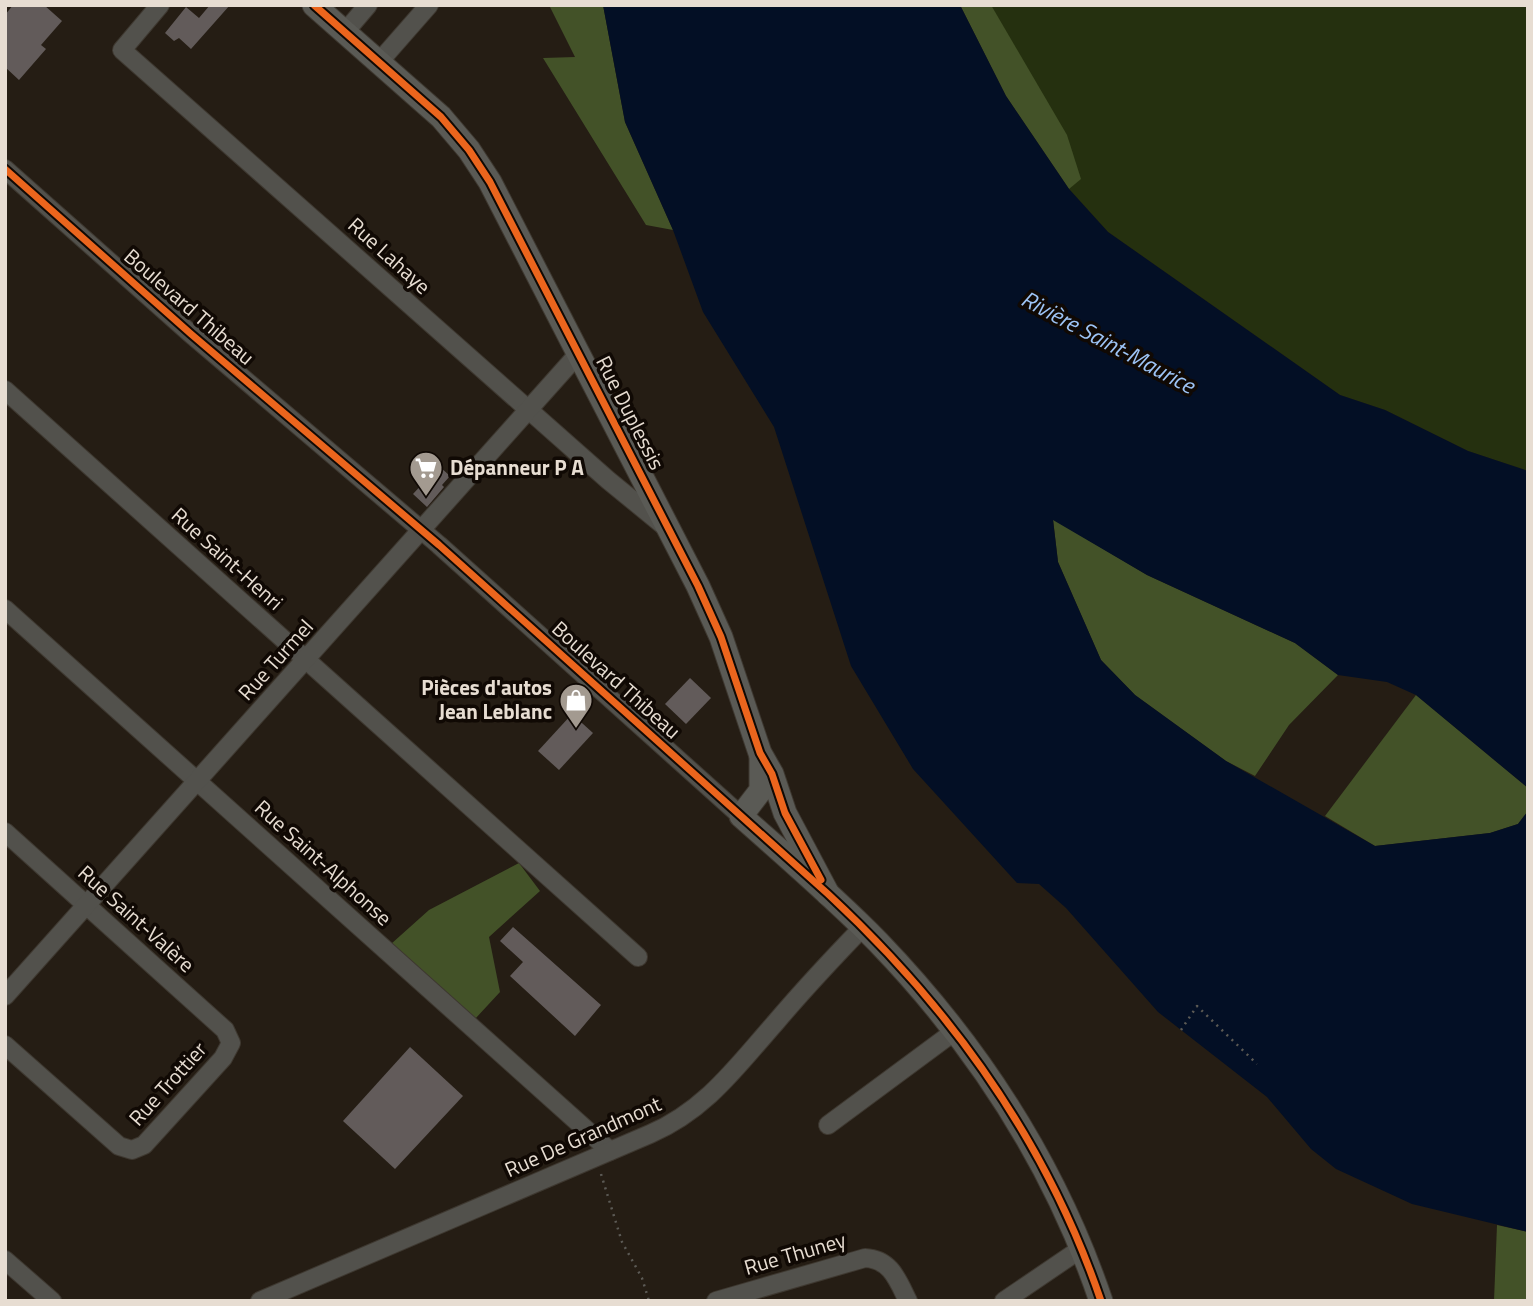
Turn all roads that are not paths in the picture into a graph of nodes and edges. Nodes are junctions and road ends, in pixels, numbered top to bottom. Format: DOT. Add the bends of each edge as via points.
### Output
graph roads {
  1 [pos="314,5"];
  2 [pos="368,5"];
  3 [pos="429,5"];
  4 [pos="156,7"];
  5 [pos="345,32"];
  6 [pos="379,62"];
  7 [pos="5,169"];
  8 [pos="579,353"];
  9 [pos="5,390"];
  10 [pos="528,410"];
  11 [pos="421,530"];
  12 [pos="671,531"];
  13 [pos="5,609"];
  14 [pos="307,660"];
  15 [pos="760,753"];
  16 [pos="197,782"];
  17 [pos="741,816"];
  18 [pos="5,832"];
  19 [pos="828,894"];
  20 [pos="88,905"];
  21 [pos="863,927"];
  22 [pos="638,957"];
  23 [pos="5,996"];
  24 [pos="955,1031"];
  25 [pos="230,1043"];
  26 [pos="5,1045"];
  27 [pos="828,1125"];
  28 [pos="603,1154"];
  29 [pos="1082,1248"];
  30 [pos="5,1260"];
  31 [pos="52,1301"];
  32 [pos="260,1301"];
  33 [pos="716,1301"];
  34 [pos="908,1301"];
  35 [pos="1004,1301"];
  36 [pos="1101,1301"];
  1 -- 5 [label="main road, Rue Duplessis"];
  2 -- 5 [label="street"];
  3 -- 6 [label="street"];
  4 -- 10 [label="street, Rue Lahaye" via="122,50"];
  5 -- 6 [label="main road, Rue Duplessis"];
  6 -- 8 [label="main road, Rue Duplessis" via="442,117 478,163"];
  7 -- 11 [label="street, Boulevard Thibeau"];
  8 -- 10 [label="street, Rue Turmel"];
  8 -- 12 [label="main road, Rue Duplessis"];
  9 -- 14 [label="street, Rue Saint-Henri"];
  10 -- 11 [label="street, Rue Turmel"];
  10 -- 12 [label="street, Rue Lahaye"];
  11 -- 14 [label="street, Rue Turmel"];
  11 -- 17 [label="street, Boulevard Thibeau"];
  12 -- 15 [label="main road, Rue Duplessis" via="721,637"];
  13 -- 16 [label="street, Rue Saint-Alphonse"];
  14 -- 16 [label="street, Rue Turmel"];
  14 -- 22 [label="street, Rue Saint-Henri"];
  15 -- 17 [label="main road, Rue Duplessis" via="761,790"];
  15 -- 19 [label="main road, Rue Duplessis"];
  16 -- 20 [label="street, Rue Turmel"];
  16 -- 28 [label="street, Rue Saint-Alphonse"];
  17 -- 19 [label="main road, Boulevard Thibeau"];
  18 -- 20 [label="street, Rue Saint-Valère"];
  19 -- 21 [label="main road, Boulevard Thibeau"];
  20 -- 23 [label="street, Rue Turmel"];
  20 -- 25 [label="street, Rue Saint-Valère" via="225,1031"];
  21 -- 24 [label="main road, Boulevard Thibeau"];
  21 -- 28 [label="street, Rue De Grandmont" via="698,1107"];
  24 -- 27 [label="street"];
  24 -- 29 [label="main road, Boulevard Thibeau" via="1027,1137"];
  25 -- 26 [label="street, Rue Trottier" via="223,1058 153,1135 132,1150 119,1146"];
  28 -- 32 [label="street, Rue De Grandmont"];
  29 -- 35 [label="street"];
  29 -- 36 [label="main road, Boulevard Thibeau"];
  30 -- 31 [label="street"];
  33 -- 34 [label="street, Rue Thuney" via="865,1258 886,1264"];
}
